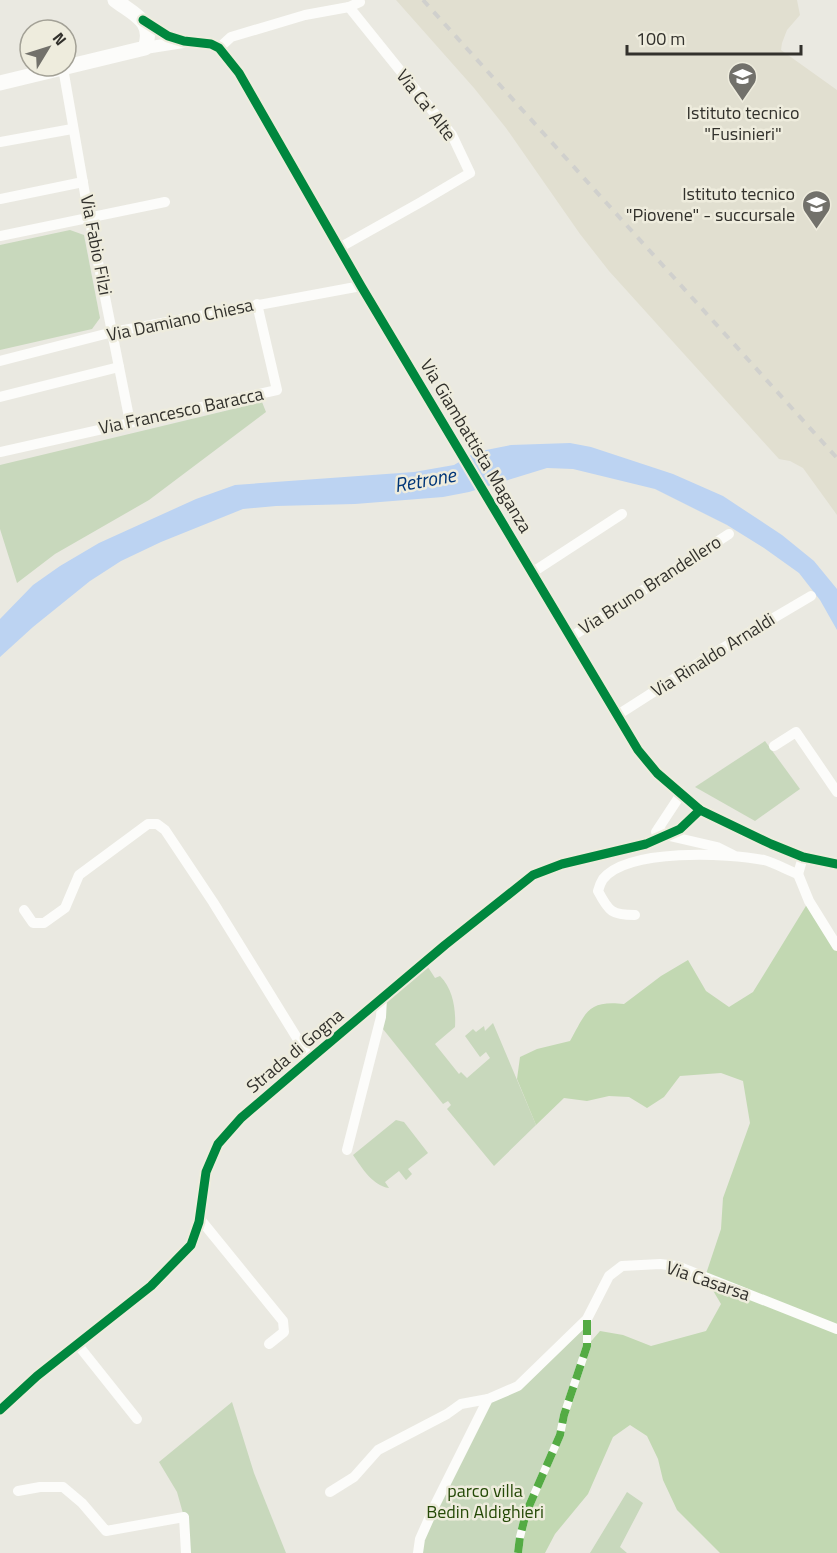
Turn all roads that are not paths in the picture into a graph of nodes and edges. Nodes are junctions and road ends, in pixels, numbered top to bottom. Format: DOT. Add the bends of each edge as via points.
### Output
graph roads {
  1 [pos="115,0"];
  2 [pos="360,2"];
  3 [pos="349,7"];
  4 [pos="143,20"];
  5 [pos="184,41"];
  6 [pos="145,48"];
  7 [pos="219,48"];
  8 [pos="78,64"];
  9 [pos="21,78"];
  10 [pos="64,78"];
  11 [pos="0,83"];
  12 [pos="72,129"];
  13 [pos="0,142"];
  14 [pos="83,182"];
  15 [pos="0,199"];
  16 [pos="165,202"];
  17 [pos="89,217"];
  18 [pos="0,236"];
  19 [pos="339,248"];
  20 [pos="361,286"];
  21 [pos="257,304"];
  22 [pos="113,332"];
  23 [pos="0,361"];
  24 [pos="119,368"];
  25 [pos="0,397"];
  26 [pos="130,422"];
  27 [pos="0,452"];
  28 [pos="622,514"];
  29 [pos="729,534"];
  30 [pos="533,572"];
  31 [pos="811,596"];
  32 [pos="571,637"];
  33 [pos="616,716"];
  34 [pos="774,746"];
  35 [pos="837,792"];
  36 [pos="681,795"];
  37 [pos="700,810"];
  38 [pos="662,832"];
  39 [pos="734,856"];
  40 [pos="803,857"];
  41 [pos="837,864"];
  42 [pos="798,874"];
  43 [pos="24,910"];
  44 [pos="635,915"];
  45 [pos="837,946"];
  46 [pos="382,998"];
  47 [pos="310,1059"];
  48 [pos="347,1150"];
  49 [pos="200,1219"];
  50 [pos="587,1319"];
  51 [pos="837,1329"];
  52 [pos="78,1344"];
  53 [pos="269,1344"];
  54 [pos="488,1399"];
  55 [pos="0,1410"];
  56 [pos="137,1419"];
  57 [pos="18,1491"];
  58 [pos="330,1492"];
  59 [pos="186,1553"];
  60 [pos="418,1553"];
  61 [pos="519,1553"];
  1 -- 4 [label="main road"];
  2 -- 3 [label="street"];
  3 -- 7 [label="street" via="305,15 231,37"];
  3 -- 19 [label="street, Via Ca' Alte" via="452,135 470,173"];
  4 -- 5 [label="street"];
  4 -- 6 [label="main road" via="149,38"];
  5 -- 6 [label="street"];
  5 -- 7 [label="street"];
  6 -- 8 [label="main road"];
  7 -- 19 [label="street, Via Giambattista Maganza" via="239,73"];
  9 -- 11 [label="main road"];
  10 -- 12 [label="street, Via Fabio Filzi"];
  12 -- 13 [label="street"];
  12 -- 14 [label="street, Via Fabio Filzi"];
  14 -- 15 [label="street"];
  14 -- 17 [label="street, Via Fabio Filzi"];
  16 -- 17 [label="street"];
  17 -- 18 [label="street"];
  17 -- 22 [label="street, Via Fabio Filzi"];
  19 -- 20 [label="street, Via Giambattista Maganza"];
  20 -- 21 [label="street, Via Damiano Chiesa"];
  20 -- 30 [label="street, Via Giambattista Maganza"];
  21 -- 22 [label="street, Via Damiano Chiesa"];
  21 -- 26 [label="street, Via Francesco Baracca" via="277,390"];
  22 -- 23 [label="street, Via Damiano Chiesa"];
  22 -- 24 [label="street, Via Fabio Filzi"];
  24 -- 25 [label="street"];
  24 -- 26 [label="street, Via Fabio Filzi"];
  26 -- 27 [label="street, Via Francesco Baracca"];
  28 -- 30 [label="street"];
  29 -- 32 [label="street, Via Bruno Brandellero"];
  30 -- 32 [label="street, Via Giambattista Maganza"];
  31 -- 33 [label="street, Via Rinaldo Arnaldi"];
  32 -- 33 [label="street, Via Giambattista Maganza"];
  33 -- 36 [label="street, Via Giambattista Maganza" via="638,750"];
  34 -- 35 [label="street" via="796,732"];
  36 -- 37 [label="street, Via Giambattista Maganza"];
  36 -- 38 [label="street, Strada di Gogna"];
  37 -- 38 [label="street, Strada di Gogna" via="680,829"];
  37 -- 40 [label="street, Via Giambattista Maganza"];
  38 -- 39 [label="street" via="717,847"];
  38 -- 46 [label="street, Strada di Gogna" via="650,842 533,875"];
  39 -- 42 [label="street" via="766,861"];
  39 -- 44 [label="street" via="671,855 626,864 612,871 602,880 598,891 607,908 617,915"];
  40 -- 41 [label="street, Via Giambattista Maganza"];
  40 -- 42 [label="street"];
  42 -- 45 [label="street" via="809,901"];
  43 -- 47 [label="street, Strada di Gogna" via="33,923 44,923 65,908 79,875 148,824 157,824 213,902"];
  46 -- 47 [label="street, Strada di Gogna"];
  46 -- 48 [label="street" via="381,1017"];
  47 -- 49 [label="street, Strada di Gogna" via="241,1118 218,1144 206,1172"];
  49 -- 52 [label="street, Strada di Gogna" via="190,1245 151,1286"];
  49 -- 53 [label="street" via="283,1321 284,1332"];
  50 -- 51 [label="street, Via Casarsa" via="609,1276 622,1266 660,1264 677,1266"];
  50 -- 54 [label="street, Via Casarsa" via="518,1386"];
  50 -- 61 [label="street" via="587,1346 560,1435 526,1513"];
  52 -- 55 [label="street, Strada di Gogna"];
  52 -- 56 [label="street"];
  54 -- 58 [label="street, Via Casarsa" via="460,1404 378,1450 354,1477"];
  54 -- 60 [label="street" via="436,1503"];
  57 -- 59 [label="street" via="63,1487 106,1531 184,1517"];
}
